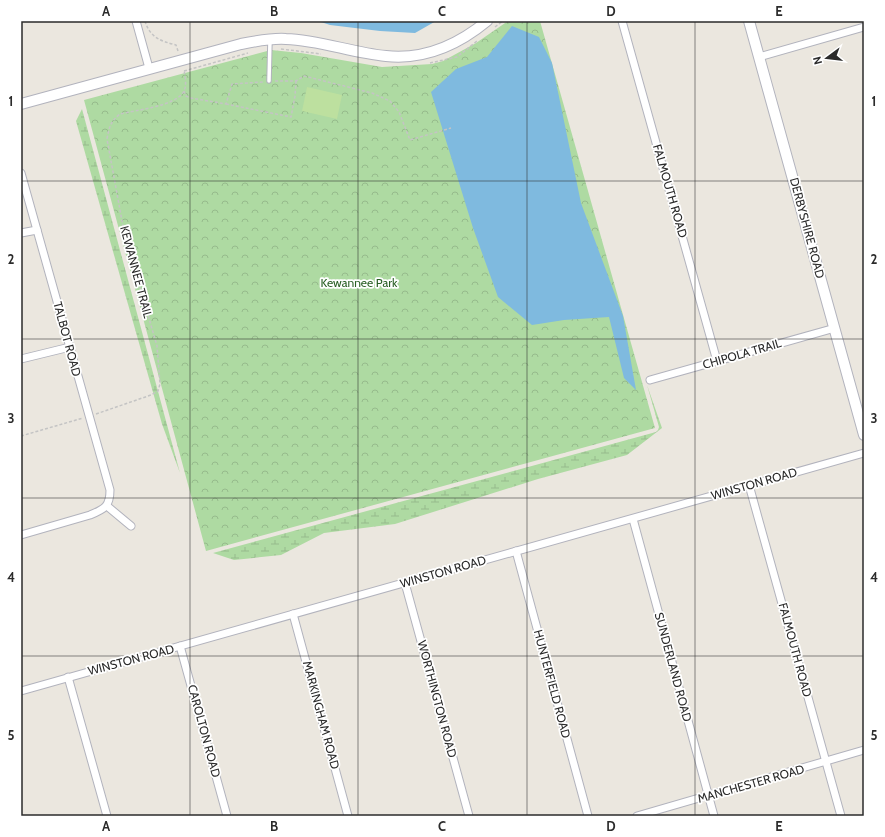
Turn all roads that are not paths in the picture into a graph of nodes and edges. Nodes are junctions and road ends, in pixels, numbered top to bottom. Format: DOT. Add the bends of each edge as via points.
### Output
graph roads {
  1 [pos="136,21"];
  2 [pos="487,21"];
  3 [pos="622,21"];
  4 [pos="749,21"];
  5 [pos="864,27"];
  6 [pos="270,39"];
  7 [pos="759,56"];
  8 [pos="149,68"];
  9 [pos="269,82"];
  10 [pos="21,104"];
  11 [pos="21,173"];
  12 [pos="37,230"];
  13 [pos="21,233"];
  14 [pos="835,328"];
  15 [pos="70,347"];
  16 [pos="21,359"];
  17 [pos="717,361"];
  18 [pos="650,380"];
  19 [pos="864,435"];
  20 [pos="864,452"];
  21 [pos="749,485"];
  22 [pos="107,506"];
  23 [pos="633,518"];
  24 [pos="131,526"];
  25 [pos="21,535"];
  26 [pos="516,551"];
  27 [pos="405,582"];
  28 [pos="293,614"];
  29 [pos="180,646"];
  30 [pos="68,677"];
  31 [pos="21,691"];
  32 [pos="864,750"];
  33 [pos="826,762"];
  34 [pos="709,796"];
  35 [pos="107,816"];
  36 [pos="227,816"];
  37 [pos="348,816"];
  38 [pos="470,816"];
  39 [pos="588,816"];
  40 [pos="637,816"];
  41 [pos="714,816"];
  42 [pos="841,816"];
  1 -- 8 [label="street"];
  2 -- 6 [label="street" via="452,45 418,55 399,57 374,55 314,42"];
  3 -- 17 [label="street, FALMOUTH ROAD"];
  4 -- 7 [label="street, DERBYSHIRE ROAD"];
  5 -- 7 [label="street"];
  6 -- 8 [label="street"];
  6 -- 9 [label="lane"];
  7 -- 14 [label="street, DERBYSHIRE ROAD"];
  8 -- 10 [label="street"];
  11 -- 12 [label="street, TALBOT ROAD"];
  12 -- 13 [label="street"];
  12 -- 15 [label="street, TALBOT ROAD"];
  14 -- 17 [label="street, CHIPOLA TRAIL"];
  14 -- 19 [label="street, DERBYSHIRE ROAD"];
  15 -- 16 [label="street"];
  15 -- 22 [label="street, TALBOT ROAD" via="110,490"];
  17 -- 18 [label="street, CHIPOLA TRAIL"];
  20 -- 21 [label="street, WINSTON ROAD"];
  21 -- 23 [label="street, WINSTON ROAD"];
  21 -- 33 [label="street, FALMOUTH ROAD"];
  22 -- 24 [label="street"];
  22 -- 25 [label="street" via="90,515"];
  23 -- 26 [label="street, WINSTON ROAD"];
  23 -- 34 [label="street, SUNDERLAND ROAD"];
  26 -- 27 [label="street, WINSTON ROAD"];
  26 -- 39 [label="street, HUNTERFIELD ROAD"];
  27 -- 28 [label="street, WINSTON ROAD"];
  27 -- 38 [label="street, WORTHINGTON ROAD"];
  28 -- 29 [label="street, WINSTON ROAD"];
  28 -- 37 [label="street, MARKINGHAM ROAD"];
  29 -- 30 [label="street, WINSTON ROAD"];
  29 -- 36 [label="street, CAROLTON ROAD"];
  30 -- 31 [label="street, WINSTON ROAD"];
  30 -- 35 [label="street"];
  32 -- 33 [label="street, MANCHESTER ROAD"];
  33 -- 34 [label="street, MANCHESTER ROAD"];
  33 -- 42 [label="street, FALMOUTH ROAD"];
  34 -- 40 [label="street, MANCHESTER ROAD"];
  34 -- 41 [label="street, SUNDERLAND ROAD"];
}
